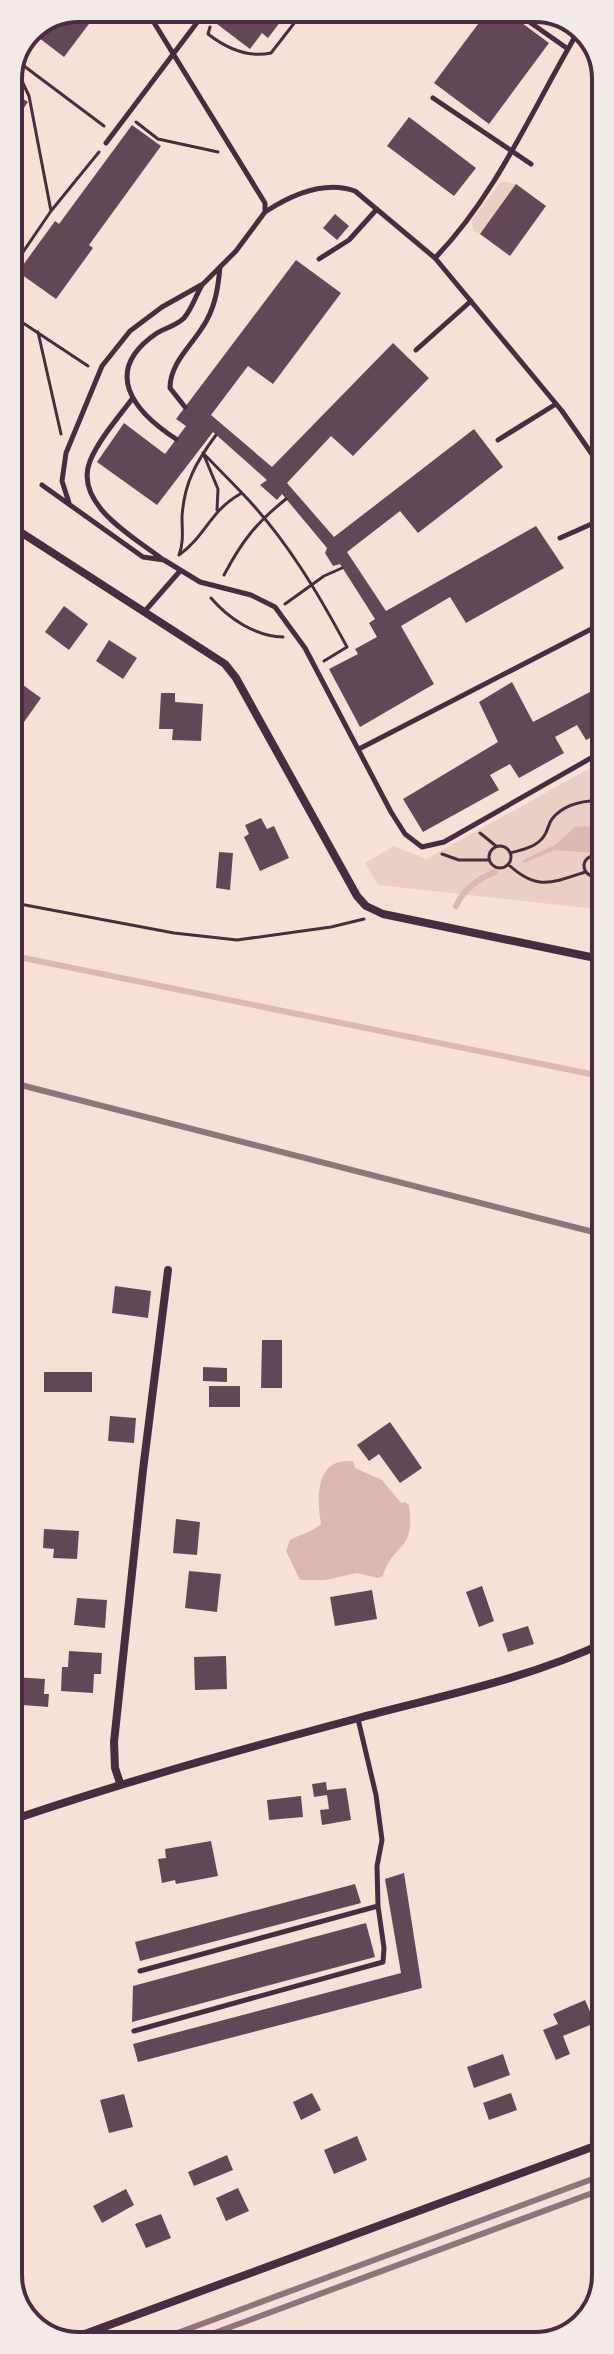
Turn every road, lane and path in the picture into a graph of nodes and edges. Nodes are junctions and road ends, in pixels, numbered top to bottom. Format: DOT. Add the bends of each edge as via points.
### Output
graph roads {
  1 [pos="154,22"];
  2 [pos="198,22"];
  3 [pos="204,22"];
  4 [pos="295,22"];
  5 [pos="530,22"];
  6 [pos="574,38"];
  7 [pos="568,49"];
  8 [pos="175,55"];
  9 [pos="23,68"];
  10 [pos="22,79"];
  11 [pos="433,98"];
  12 [pos="127,115"];
  13 [pos="114,133"];
  14 [pos="106,143"];
  15 [pos="511,149"];
  16 [pos="235,151"];
  17 [pos="531,164"];
  18 [pos="377,209"];
  19 [pos="51,211"];
  20 [pos="265,212"];
  21 [pos="22,253"];
  22 [pos="435,258"];
  23 [pos="319,259"];
  24 [pos="220,267"];
  25 [pos="203,284"];
  26 [pos="471,301"];
  27 [pos="22,322"];
  28 [pos="38,332"];
  29 [pos="416,350"];
  30 [pos="99,373"];
  31 [pos="132,399"];
  32 [pos="556,404"];
  33 [pos="185,407"];
  34 [pos="216,435"];
  35 [pos="176,439"];
  36 [pos="498,440"];
  37 [pos="66,453"];
  38 [pos="203,453"];
  39 [pos="592,455"];
  40 [pos="42,485"];
  41 [pos="242,493"];
  42 [pos="286,499"];
  43 [pos="72,507"];
  44 [pos="217,510"];
  45 [pos="264,517"];
  46 [pos="592,524"];
  47 [pos="22,533"];
  48 [pos="560,538"];
  49 [pos="183,549"];
  50 [pos="164,560"];
  51 [pos="342,568"];
  52 [pos="180,571"];
  53 [pos="200,582"];
  54 [pos="313,584"];
  55 [pos="217,585"];
  56 [pos="277,609"];
  57 [pos="144,612"];
  58 [pos="592,629"];
  59 [pos="298,638"];
  60 [pos="315,666"];
  61 [pos="359,749"];
  62 [pos="592,757"];
  63 [pos="592,801"];
  64 [pos="471,827"];
  65 [pos="432,846"];
  66 [pos="496,847"];
  67 [pos="510,853"];
  68 [pos="592,857"];
  69 [pos="489,860"];
  70 [pos="508,864"];
  71 [pos="585,872"];
  72 [pos="592,876"];
  73 [pos="22,904"];
  74 [pos="383,914"];
  75 [pos="592,957"];
  76 [pos="168,1270"];
  77 [pos="592,1648"];
  78 [pos="358,1718"];
  79 [pos="120,1783"];
  80 [pos="22,1817"];
  81 [pos="378,1906"];
  82 [pos="140,1971"];
  83 [pos="134,2031"];
  84 [pos="592,2147"];
  85 [pos="90,2332"];
  1 -- 8 [label="lane"];
  2 -- 8 [label="lane"];
  3 -- 4 [label="path" via="210,27 208,34 225,45 263,55 271,53"];
  5 -- 7 [label="lane"];
  6 -- 7 [label="lane"];
  7 -- 15 [label="lane"];
  8 -- 12 [label="lane"];
  8 -- 16 [label="lane"];
  9 -- 13 [label="path"];
  10 -- 19 [label="path"];
  11 -- 15 [label="lane"];
  12 -- 13 [label="lane"];
  12 -- 16 [label="path" via="158,139"];
  13 -- 14 [label="lane"];
  14 -- 19 [label="path"];
  15 -- 17 [label="lane"];
  15 -- 22 [label="lane" via="501,172"];
  16 -- 20 [label="lane"];
  18 -- 20 [label="lane" via="355,191 327,187 284,200"];
  18 -- 22 [label="lane"];
  18 -- 23 [label="lane" via="349,240"];
  19 -- 21 [label="path"];
  20 -- 24 [label="lane"];
  22 -- 26 [label="lane"];
  24 -- 25 [label="lane"];
  24 -- 33 [label="lane" via="213,308 171,373 170,388"];
  25 -- 30 [label="lane" via="130,331"];
  25 -- 31 [label="lane" via="184,318 157,333 131,358 126,380"];
  26 -- 29 [label="lane"];
  26 -- 32 [label="lane"];
  27 -- 28 [label="path"];
  28 -- 30 [label="path"];
  28 -- 37 [label="path"];
  30 -- 37 [label="lane"];
  31 -- 35 [label="lane"];
  31 -- 50 [label="lane" via="89,464 88,489 104,512"];
  32 -- 36 [label="lane"];
  32 -- 39 [label="lane"];
  34 -- 38 [label="path"];
  37 -- 43 [label="lane" via="62,481"];
  38 -- 41 [label="path"];
  38 -- 44 [label="path" via="218,489"];
  38 -- 49 [label="path" via="184,496"];
  40 -- 43 [label="lane"];
  41 -- 44 [label="path"];
  41 -- 45 [label="path"];
  42 -- 45 [label="path"];
  43 -- 50 [label="lane" via="143,557"];
  44 -- 49 [label="path"];
  45 -- 54 [label="path"];
  45 -- 55 [label="path" via="242,541"];
  46 -- 48 [label="lane"];
  47 -- 57 [label="street"];
  49 -- 53 [label="path"];
  50 -- 52 [label="lane"];
  51 -- 54 [label="path"];
  52 -- 53 [label="lane"];
  52 -- 57 [label="lane"];
  53 -- 55 [label="lane"];
  53 -- 59 [label="path" via="233,621 275,637"];
  54 -- 56 [label="path"];
  54 -- 60 [label="path" via="347,647"];
  55 -- 56 [label="lane"];
  56 -- 59 [label="lane"];
  57 -- 74 [label="street" via="225,664 357,896"];
  58 -- 61 [label="lane"];
  59 -- 60 [label="lane"];
  60 -- 61 [label="lane"];
  61 -- 65 [label="lane" via="405,834 422,847"];
  62 -- 64 [label="lane"];
  63 -- 67 [label="path" via="562,810 544,837"];
  64 -- 65 [label="lane"];
  64 -- 66 [label="path"];
  65 -- 69 [label="path" via="459,860"];
  66 -- 67 [label="path"];
  66 -- 69 [label="path"];
  67 -- 70 [label="path"];
  68 -- 71 [label="path" via="586,860"];
  69 -- 70 [label="path" via="496,867"];
  70 -- 71 [label="path" via="535,883"];
  71 -- 72 [label="path"];
  73 -- 74 [label="path" via="237,940"];
  74 -- 75 [label="street"];
  76 -- 79 [label="street" via="114,1742"];
  77 -- 78 [label="street" via="503,1682"];
  78 -- 79 [label="street"];
  78 -- 81 [label="lane" via="382,1840"];
  79 -- 80 [label="street"];
  81 -- 82 [label="lane"];
  81 -- 83 [label="lane" via="383,1962"];
  84 -- 85 [label="street"];
}
